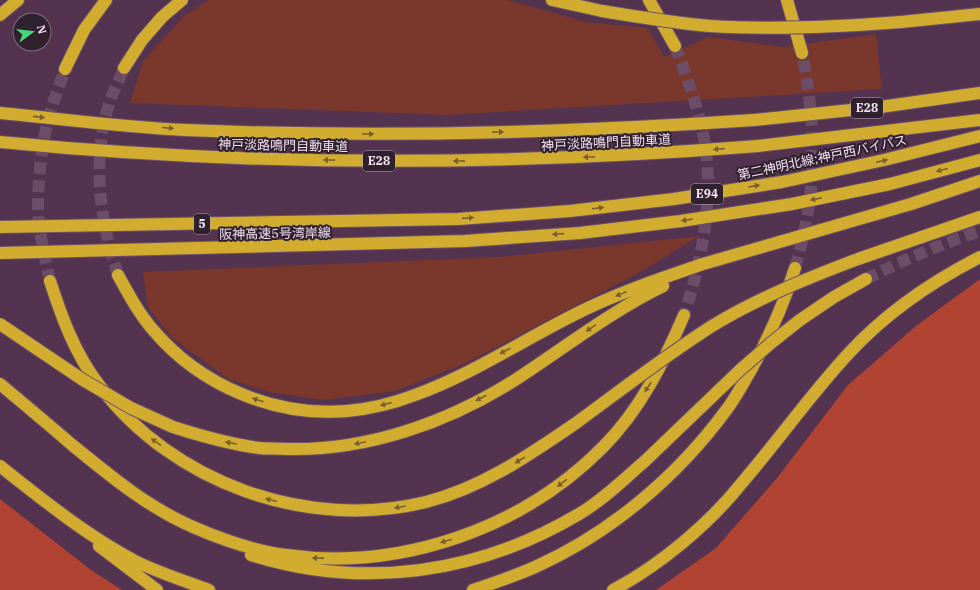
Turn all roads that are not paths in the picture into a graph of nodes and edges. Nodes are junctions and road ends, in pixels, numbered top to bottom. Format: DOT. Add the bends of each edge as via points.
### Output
graph roads {
  1 [pos="5,0"];
  2 [pos="18,0"];
  3 [pos="106,0"];
  4 [pos="182,0"];
  5 [pos="552,0"];
  6 [pos="649,0"];
  7 [pos="787,0"];
  8 [pos="0,5"];
  9 [pos="980,14"];
  10 [pos="0,15"];
  11 [pos="674,46"];
  12 [pos="802,53"];
  13 [pos="124,68"];
  14 [pos="65,69"];
  15 [pos="980,93"];
  16 [pos="0,113"];
  17 [pos="980,120"];
  18 [pos="980,136"];
  19 [pos="0,142"];
  20 [pos="980,160"];
  21 [pos="980,181"];
  22 [pos="980,217"];
  23 [pos="429,220"];
  24 [pos="0,228"];
  25 [pos="431,242"];
  26 [pos="0,253"];
  27 [pos="737,253"];
  28 [pos="980,257"];
  29 [pos="795,268"];
  30 [pos="118,275"];
  31 [pos="866,279"];
  32 [pos="50,282"];
  33 [pos="684,315"];
  34 [pos="0,324"];
  35 [pos="0,384"];
  36 [pos="0,466"];
  37 [pos="149,504"];
  38 [pos="58,512"];
  39 [pos="157,590"];
  40 [pos="209,590"];
  41 [pos="473,590"];
  42 [pos="613,590"];
  1 -- 8 [label="highway"];
  2 -- 10 [label="highway"];
  3 -- 14 [label="highway" via="84,30"];
  4 -- 13 [label="highway" via="162,17 142,40"];
  5 -- 9 [label="highway, bridge" via="602,11 709,26 761,28 847,26"];
  6 -- 11 [label="highway"];
  7 -- 12 [label="highway"];
  16 -- 15 [label="highway, 神戸淡路鳴門自動車道 / E28, one-way, bridge" via="183,130 293,134 534,132 754,120 880,107"];
  17 -- 19 [label="highway, 神戸淡路鳴門自動車道 / E28, one-way, bridge" via="758,146 550,159 407,161 188,156 86,151"];
  23 -- 18 [label="highway, 第二神明北線;神戸西バイパス / E94, one-way" via="570,211 674,199 782,182"];
  20 -- 25 [label="highway, E94, one-way" via="890,184 792,204 681,221 580,233"];
  21 -- 27 [label="highway" via="911,204"];
  22 -- 32 [label="highway, one-way, bridge" via="858,259 780,291 677,349 576,423 502,472 465,489 427,502 388,509 344,511 299,506 259,497 184,462 151,439 98,385 80,356"];
  23 -- 24 [label="highway, 阪神高速5号湾岸線 / 5"];
  25 -- 26 [label="highway, 阪神高速5号湾岸線 / 5"];
  27 -- 30 [label="highway, one-way" via="591,306 448,381 415,395 382,405 347,411 311,411 278,406 243,395 211,378 180,358 154,332 135,306"];
  27 -- 34 [label="highway, one-way, bridge" via="636,299 514,381 476,401 435,421 395,435 352,445 305,449 260,448 217,441 173,427 132,408 83,380"];
  28 -- 42 [label="highway" via="950,272 882,321 849,352 740,486 713,514 652,566"];
  29 -- 41 [label="highway" via="777,320 728,409 670,475 606,526 572,548 535,567"];
  31 -- 37 [label="highway, bridge" via="800,320 740,370 645,461 580,513 509,549 472,561 433,570 390,574 343,574 308,570 230,548 189,529"];
  33 -- 37 [label="highway, one-way" via="651,384 628,418 604,446 545,496 464,536 393,553 353,558 313,558 284,555 231,542 191,526"];
  35 -- 37 [label="highway" via="111,477"];
  36 -- 38 [label="highway"];
  38 -- 39 [label="highway"];
  38 -- 40 [label="highway" via="136,561"];
}
